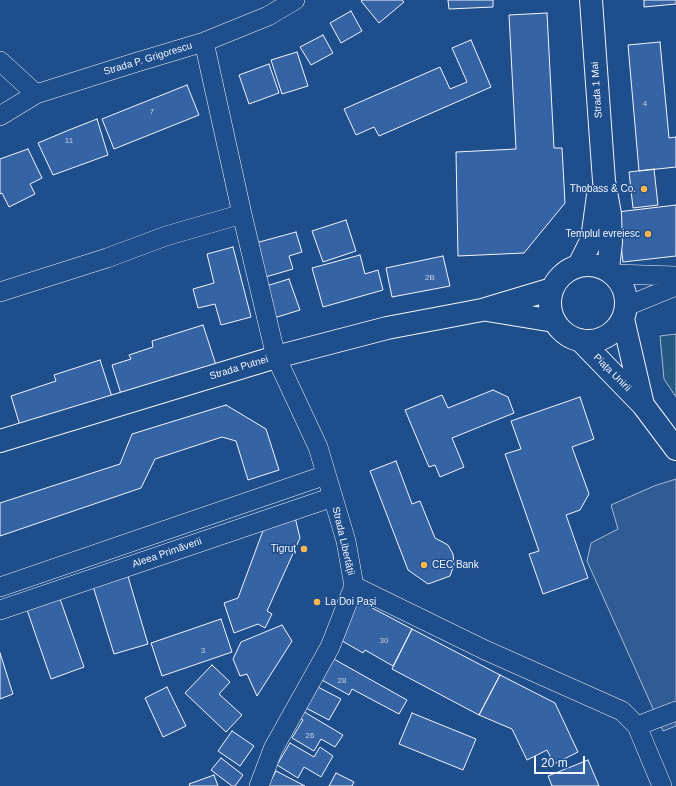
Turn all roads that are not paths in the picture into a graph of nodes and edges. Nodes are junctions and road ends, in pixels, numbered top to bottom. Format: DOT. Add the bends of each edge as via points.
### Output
graph roads {
  1 [pos="295,0"];
  2 [pos="591,0"];
  3 [pos="204,42"];
  4 [pos="0,62"];
  5 [pos="36,94"];
  6 [pos="0,116"];
  7 [pos="604,181"];
  8 [pos="242,214"];
  9 [pos="579,265"];
  10 [pos="611,272"];
  11 [pos="676,276"];
  12 [pos="676,286"];
  13 [pos="552,288"];
  14 [pos="0,292"];
  15 [pos="482,310"];
  16 [pos="625,312"];
  17 [pos="554,321"];
  18 [pos="580,340"];
  19 [pos="276,357"];
  20 [pos="644,405"];
  21 [pos="0,441"];
  22 [pos="676,450"];
  23 [pos="326,474"];
  24 [pos="333,497"];
  25 [pos="354,586"];
  26 [pos="0,587"];
  27 [pos="0,610"];
  28 [pos="676,711"];
  29 [pos="637,726"];
  30 [pos="260,786"];
  31 [pos="662,786"];
  1 -- 3 [label="street, Strada P. Grigorescu" via="268,16"];
  2 -- 7 [label="main road, Strada 1 Mai"];
  3 -- 5 [label="street, Strada P. Grigorescu"];
  3 -- 8 [label="street, Strada Libertății"];
  4 -- 5 [label="street"];
  5 -- 6 [label="street, Strada P. Grigorescu"];
  7 -- 9 [label="main road, Strada 1 Mai" via="598,195 592,239"];
  7 -- 10 [label="main road, Strada 1 Mai" via="610,214"];
  8 -- 14 [label="street" via="166,236"];
  8 -- 19 [label="street, Strada Libertății"];
  9 -- 10 [label="main road" via="590,264"];
  9 -- 13 [label="main road" via="567,270"];
  10 -- 11 [label="street"];
  10 -- 16 [label="main road" via="621,283 626,294"];
  12 -- 16 [label="street"];
  13 -- 15 [label="main road, Strada Putnei"];
  13 -- 17 [label="main road" via="550,311"];
  15 -- 17 [label="main road, Strada Putnei"];
  15 -- 19 [label="main road, Strada Putnei" via="387,328"];
  16 -- 18 [label="main road" via="616,330 605,337 593,341"];
  16 -- 20 [label="main road, Piața Unirii"];
  17 -- 18 [label="main road" via="561,330"];
  18 -- 20 [label="main road, Piața Unirii"];
  19 -- 21 [label="main road, Strada Putnei"];
  19 -- 23 [label="street, Strada Libertății" via="318,447"];
  20 -- 22 [label="main road, Piața Unirii"];
  23 -- 24 [label="street, Strada Libertății"];
  23 -- 26 [label="street"];
  24 -- 25 [label="street, Strada Libertății" via="346,541"];
  24 -- 27 [label="street, Aleea Primăverii"];
  25 -- 29 [label="street" via="485,650 622,711"];
  25 -- 30 [label="street, Strada Libertății" via="330,646 273,749"];
  28 -- 29 [label="street"];
  29 -- 31 [label="street"];
}
